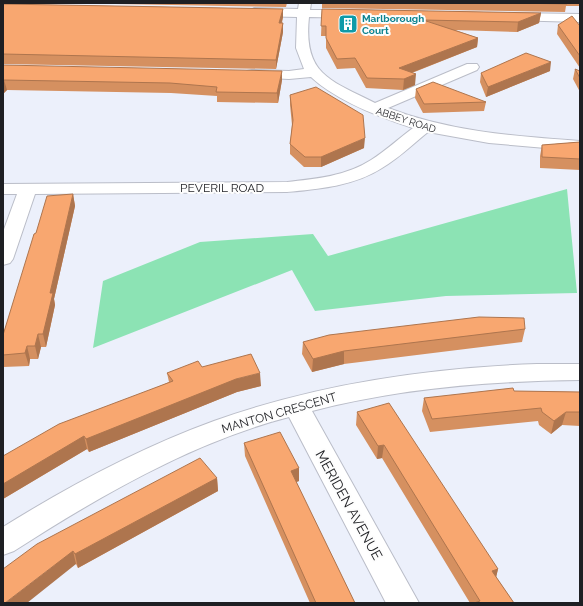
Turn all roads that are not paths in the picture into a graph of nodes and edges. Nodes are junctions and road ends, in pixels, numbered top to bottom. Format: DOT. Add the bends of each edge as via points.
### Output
graph roads {
  1 [pos="304,8"];
  2 [pos="240,12"];
  3 [pos="365,14"];
  4 [pos="495,16"];
  5 [pos="580,18"];
  6 [pos="472,67"];
  7 [pos="315,72"];
  8 [pos="239,74"];
  9 [pos="373,109"];
  10 [pos="424,127"];
  11 [pos="580,146"];
  12 [pos="3,189"];
  13 [pos="28,189"];
  14 [pos="3,259"];
  15 [pos="580,372"];
  16 [pos="296,406"];
  17 [pos="3,542"];
  18 [pos="403,603"];
  1 -- 2 [label="street"];
  1 -- 3 [label="street"];
  1 -- 7 [label="street, ABBEY ROAD" via="301,40 307,62"];
  4 -- 5 [label="street"];
  6 -- 9 [label="street"];
  7 -- 8 [label="street" via="289,75"];
  7 -- 9 [label="street, ABBEY ROAD" via="334,87"];
  9 -- 10 [label="street, ABBEY ROAD"];
  10 -- 11 [label="street, ABBEY ROAD" via="482,138"];
  10 -- 13 [label="street, PEVERIL ROAD" via="367,169 338,180 287,187"];
  12 -- 13 [label="street, PEVERIL ROAD"];
  13 -- 14 [label="street"];
  15 -- 16 [label="street, MANTON CRESCENT" via="482,374 387,385"];
  16 -- 17 [label="street, MANTON CRESCENT" via="240,422 173,450 98,486"];
  16 -- 18 [label="street, MERIDEN AVENUE"];
}
